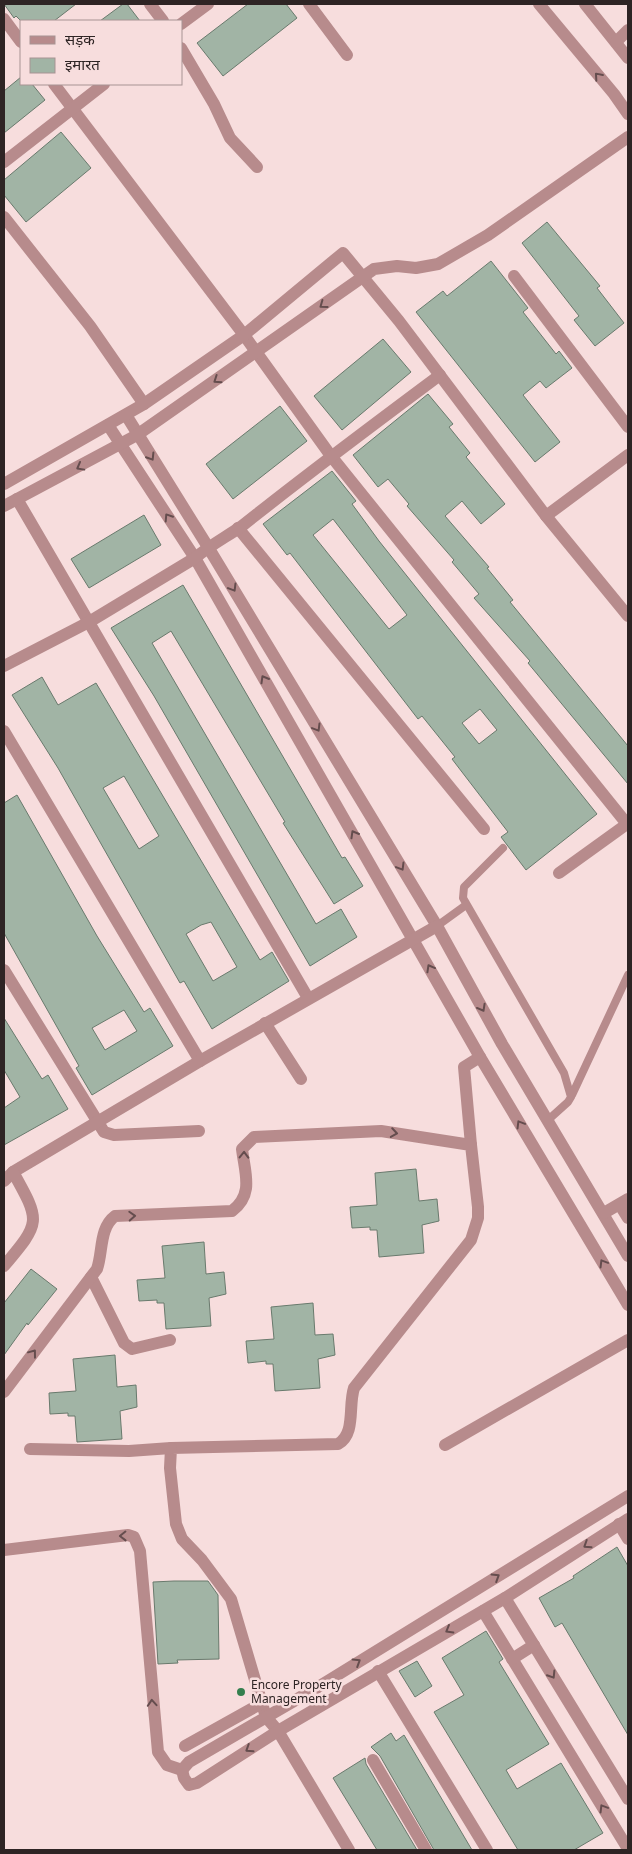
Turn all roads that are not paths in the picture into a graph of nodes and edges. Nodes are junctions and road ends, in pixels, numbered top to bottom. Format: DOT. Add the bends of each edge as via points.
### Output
graph roads {
  1 [pos="150,4"];
  2 [pos="208,4"];
  3 [pos="309,4"];
  4 [pos="539,4"];
  5 [pos="585,4"];
  6 [pos="4,20"];
  7 [pos="163,20"];
  8 [pos="182,23"];
  9 [pos="628,30"];
  10 [pos="20,41"];
  11 [pos="616,42"];
  12 [pos="182,50"];
  13 [pos="347,55"];
  14 [pos="628,58"];
  15 [pos="55,85"];
  16 [pos="103,85"];
  17 [pos="73,108"];
  18 [pos="628,114"];
  19 [pos="628,137"];
  20 [pos="4,162"];
  21 [pos="257,167"];
  22 [pos="4,217"];
  23 [pos="514,276"];
  24 [pos="363,277"];
  25 [pos="244,334"];
  26 [pos="257,353"];
  27 [pos="440,376"];
  28 [pos="144,404"];
  29 [pos="126,415"];
  30 [pos="108,425"];
  31 [pos="628,427"];
  32 [pos="137,435"];
  33 [pos="120,444"];
  34 [pos="628,455"];
  35 [pos="331,456"];
  36 [pos="4,484"];
  37 [pos="17,499"];
  38 [pos="4,506"];
  39 [pos="546,516"];
  40 [pos="238,528"];
  41 [pos="208,546"];
  42 [pos="195,558"];
  43 [pos="626,610"];
  44 [pos="89,622"];
  45 [pos="4,666"];
  46 [pos="4,731"];
  47 [pos="484,829"];
  48 [pos="503,848"];
  49 [pos="559,872"];
  50 [pos="466,905"];
  51 [pos="437,926"];
  52 [pos="414,937"];
  53 [pos="4,970"];
  54 [pos="628,975"];
  55 [pos="308,998"];
  56 [pos="265,1023"];
  57 [pos="480,1057"];
  58 [pos="200,1060"];
  59 [pos="301,1079"];
  60 [pos="571,1097"];
  61 [pos="548,1120"];
  62 [pos="97,1122"];
  63 [pos="199,1131"];
  64 [pos="470,1139"];
  65 [pos="13,1172"];
  66 [pos="4,1181"];
  67 [pos="624,1202"];
  68 [pos="604,1213"];
  69 [pos="628,1218"];
  70 [pos="628,1256"];
  71 [pos="4,1266"];
  72 [pos="91,1277"];
  73 [pos="628,1305"];
  74 [pos="170,1340"];
  75 [pos="628,1340"];
  76 [pos="4,1392"];
  77 [pos="445,1445"];
  78 [pos="171,1448"];
  79 [pos="30,1449"];
  80 [pos="628,1496"];
  81 [pos="624,1521"];
  82 [pos="628,1539"];
  83 [pos="4,1550"];
  84 [pos="505,1598"];
  85 [pos="483,1611"];
  86 [pos="534,1645"];
  87 [pos="512,1659"];
  88 [pos="378,1671"];
  89 [pos="262,1703"];
  90 [pos="266,1717"];
  91 [pos="278,1731"];
  92 [pos="184,1746"];
  93 [pos="373,1760"];
  94 [pos="182,1770"];
  95 [pos="628,1799"];
  96 [pos="628,1849"];
  97 [pos="349,1850"];
  98 [pos="426,1850"];
  99 [pos="487,1850"];
  1 -- 7 [label="street"];
  2 -- 8 [label="street"];
  3 -- 13 [label="street"];
  18 -- 4 [label="street, one-way"];
  5 -- 11 [label="street"];
  6 -- 10 [label="street"];
  9 -- 11 [label="street"];
  11 -- 14 [label="street"];
  12 -- 21 [label="street" via="230,138"];
  15 -- 17 [label="street"];
  16 -- 17 [label="street"];
  17 -- 20 [label="street"];
  17 -- 25 [label="street"];
  19 -- 24 [label="street" via="488,235 438,264 374,269"];
  22 -- 28 [label="street" via="90,326"];
  23 -- 31 [label="street"];
  24 -- 25 [label="street" via="343,253"];
  24 -- 26 [label="street, one-way"];
  24 -- 27 [label="street"];
  25 -- 26 [label="street"];
  25 -- 28 [label="street"];
  26 -- 32 [label="street, one-way"];
  26 -- 35 [label="street"];
  27 -- 35 [label="street"];
  27 -- 39 [label="street"];
  28 -- 29 [label="street"];
  29 -- 30 [label="street"];
  29 -- 32 [label="street"];
  30 -- 33 [label="street"];
  30 -- 36 [label="street"];
  32 -- 33 [label="street"];
  32 -- 41 [label="street, one-way"];
  33 -- 37 [label="street, one-way"];
  42 -- 33 [label="street, one-way"];
  34 -- 39 [label="street"];
  35 -- 40 [label="street"];
  35 -- 49 [label="street" via="627,824"];
  37 -- 38 [label="street"];
  37 -- 44 [label="street"];
  39 -- 43 [label="street"];
  40 -- 41 [label="street"];
  40 -- 47 [label="street"];
  41 -- 42 [label="street"];
  41 -- 51 [label="street, one-way"];
  42 -- 44 [label="street"];
  52 -- 42 [label="street, one-way"];
  44 -- 45 [label="street"];
  44 -- 55 [label="street"];
  46 -- 58 [label="street"];
  48 -- 50 [label="lane" via="464,887"];
  50 -- 51 [label="lane"];
  50 -- 60 [label="lane" via="564,1073"];
  51 -- 52 [label="street"];
  51 -- 61 [label="street, one-way"];
  52 -- 55 [label="street"];
  57 -- 52 [label="street, one-way"];
  53 -- 62 [label="street"];
  54 -- 60 [label="lane"];
  55 -- 56 [label="street"];
  56 -- 58 [label="street"];
  56 -- 59 [label="street"];
  57 -- 64 [label="street" via="464,1067"];
  73 -- 57 [label="street, one-way"];
  58 -- 62 [label="street"];
  60 -- 61 [label="lane"];
  61 -- 68 [label="street"];
  62 -- 63 [label="street" via="104,1132 114,1136"];
  62 -- 65 [label="street"];
  72 -- 64 [label="street, one-way" via="102,1255 105,1228 115,1216 232,1211 242,1203 247,1191 242,1149 254,1137 380,1130"];
  64 -- 78 [label="street" via="478,1207 471,1240 354,1388 349,1432 344,1441 338,1444"];
  65 -- 66 [label="street"];
  65 -- 71 [label="street" via="33,1208 33,1224 27,1239"];
  67 -- 68 [label="street"];
  67 -- 69 [label="street"];
  68 -- 70 [label="street"];
  72 -- 74 [label="street" via="124,1343 132,1349"];
  76 -- 72 [label="street, one-way"];
  75 -- 77 [label="street"];
  78 -- 79 [label="street" via="129,1451"];
  78 -- 89 [label="street" via="176,1524 182,1539 231,1599"];
  90 -- 80 [label="street, one-way"];
  81 -- 82 [label="street"];
  81 -- 84 [label="street, one-way"];
  94 -- 83 [label="street, one-way" via="167,1765 158,1752 140,1551 134,1537 128,1534"];
  84 -- 85 [label="street"];
  84 -- 86 [label="street"];
  85 -- 87 [label="street"];
  85 -- 88 [label="street, one-way"];
  86 -- 87 [label="street"];
  86 -- 95 [label="street, one-way"];
  96 -- 87 [label="street, one-way"];
  88 -- 91 [label="street"];
  88 -- 99 [label="street"];
  89 -- 90 [label="street"];
  89 -- 92 [label="street"];
  90 -- 91 [label="street"];
  90 -- 94 [label="street" via="189,1762"];
  91 -- 94 [label="street, one-way" via="198,1784 189,1785"];
  91 -- 97 [label="street"];
  93 -- 98 [label="street"];
}
